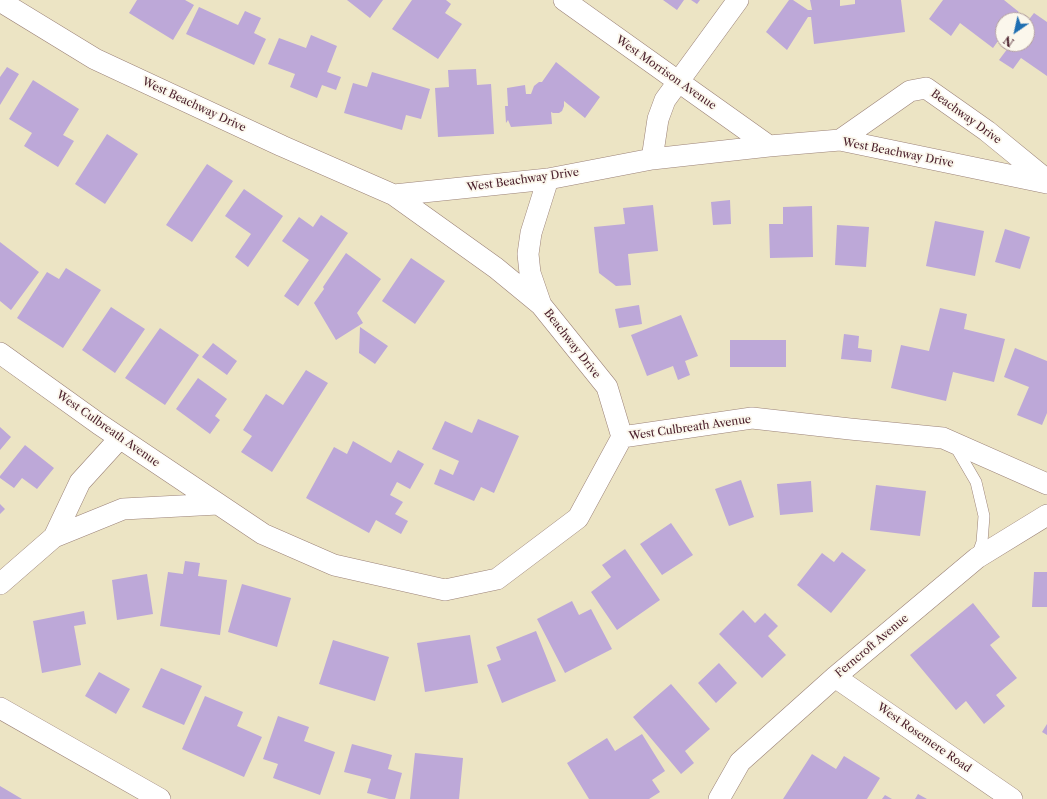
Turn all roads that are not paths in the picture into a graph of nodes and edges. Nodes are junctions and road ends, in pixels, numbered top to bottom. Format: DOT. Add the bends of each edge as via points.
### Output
graph roads {
  1 [pos="564,0"];
  2 [pos="738,0"];
  3 [pos="0,1"];
  4 [pos="679,82"];
  5 [pos="840,140"];
  6 [pos="769,146"];
  7 [pos="652,159"];
  8 [pos="548,180"];
  9 [pos="1047,182"];
  10 [pos="394,195"];
  11 [pos="541,305"];
  12 [pos="0,353"];
  13 [pos="622,437"];
  14 [pos="120,438"];
  15 [pos="950,441"];
  16 [pos="1047,484"];
  17 [pos="218,504"];
  18 [pos="1047,515"];
  19 [pos="54,537"];
  20 [pos="977,558"];
  21 [pos="0,584"];
  22 [pos="835,677"];
  23 [pos="0,708"];
  24 [pos="160,799"];
  25 [pos="718,799"];
  26 [pos="1012,799"];
  1 -- 4 [label="street, West Morrison Avenue"];
  2 -- 4 [label="street"];
  3 -- 10 [label="street, West Beachway Drive" via="95,59"];
  4 -- 6 [label="street, West Morrison Avenue"];
  4 -- 7 [label="street" via="665,100 658,119"];
  5 -- 6 [label="street, West Beachway Drive"];
  5 -- 9 [label="street, West Beachway Drive"];
  5 -- 9 [label="street, Beachway Drive" via="910,91 926,88 987,131"];
  6 -- 7 [label="street, West Beachway Drive"];
  7 -- 8 [label="street, West Beachway Drive"];
  8 -- 10 [label="street, West Beachway Drive"];
  8 -- 11 [label="street, Beachway Drive" via="531,233 528,254 530,273"];
  10 -- 11 [label="street, West Beachway Drive" via="496,268"];
  11 -- 13 [label="street, Beachway Drive" via="607,387"];
  12 -- 14 [label="street, West Culbreath Avenue"];
  13 -- 15 [label="street, West Culbreath Avenue" via="752,418 943,438"];
  13 -- 17 [label="street, West Culbreath Avenue" via="578,518 497,579 445,590 334,566 263,534"];
  14 -- 17 [label="street, West Culbreath Avenue"];
  14 -- 19 [label="street" via="80,482"];
  15 -- 16 [label="street, West Culbreath Avenue"];
  15 -- 20 [label="lane" via="966,463 978,488 984,516 982,542"];
  17 -- 19 [label="street" via="123,509"];
  18 -- 20 [label="street, Ferncroft Avenue"];
  19 -- 21 [label="street"];
  20 -- 22 [label="street, Ferncroft Avenue"];
  22 -- 25 [label="street, Ferncroft Avenue" via="740,762"];
  22 -- 26 [label="street, West Rosemere Road"];
  23 -- 24 [label="street"];
}
